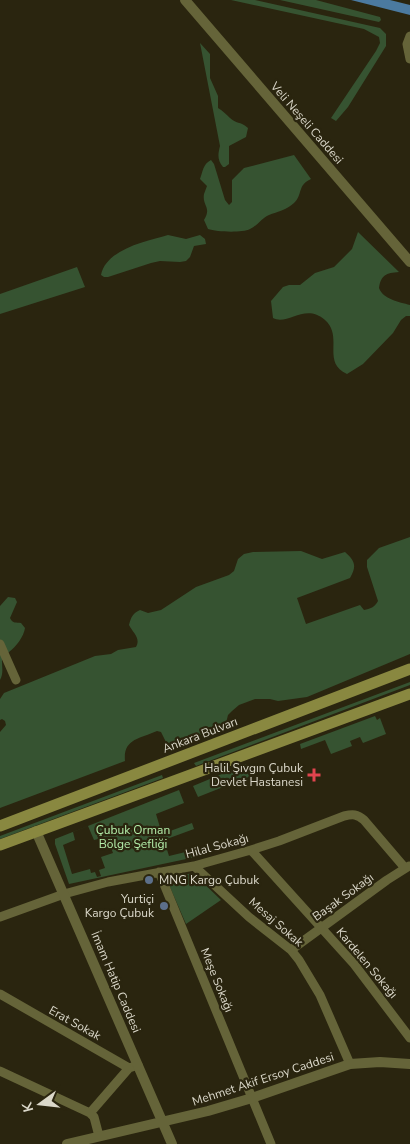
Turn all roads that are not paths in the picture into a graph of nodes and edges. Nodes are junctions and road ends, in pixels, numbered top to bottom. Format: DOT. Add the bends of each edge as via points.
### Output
graph roads {
  1 [pos="185,0"];
  2 [pos="410,36"];
  3 [pos="410,59"];
  4 [pos="410,262"];
  5 [pos="0,644"];
  6 [pos="410,669"];
  7 [pos="16,680"];
  8 [pos="410,694"];
  9 [pos="0,826"];
  10 [pos="36,831"];
  11 [pos="0,845"];
  12 [pos="251,850"];
  13 [pos="194,866"];
  14 [pos="407,867"];
  15 [pos="159,872"];
  16 [pos="64,894"];
  17 [pos="0,917"];
  18 [pos="322,928"];
  19 [pos="291,950"];
  20 [pos="0,994"];
  21 [pos="409,1034"];
  22 [pos="350,1064"];
  23 [pos="410,1064"];
  24 [pos="134,1066"];
  25 [pos="0,1071"];
  26 [pos="252,1098"];
  27 [pos="90,1113"];
  28 [pos="163,1121"];
  29 [pos="99,1136"];
  30 [pos="86,1142"];
  31 [pos="67,1144"];
  32 [pos="172,1144"];
  33 [pos="271,1144"];
  1 -- 4 [label="street, Veli Neşeli Caddesi"];
  2 -- 3 [label="street" via="407,44"];
  5 -- 7 [label="street"];
  6 -- 9 [label="main road, Ankara Bulvarı"];
  8 -- 10 [label="main road"];
  10 -- 11 [label="main road"];
  10 -- 16 [label="street, İmam Hatip Caddesi"];
  12 -- 13 [label="street, Hilal Sokağı"];
  12 -- 14 [label="street, Hilal Sokağı" via="352,814 364,820"];
  12 -- 18 [label="street, Kardelen Sokağı"];
  13 -- 15 [label="street, Hilal Sokağı"];
  13 -- 19 [label="street, Mesaj Sokak"];
  14 -- 18 [label="street, Başak Sokağı"];
  15 -- 16 [label="street, Hilal Sokağı"];
  15 -- 26 [label="street, Meşe Sokağı"];
  16 -- 17 [label="street, Hilal Sokağı"];
  16 -- 24 [label="street, İmam Hatip Caddesi"];
  18 -- 19 [label="street, Başak Sokağı"];
  18 -- 21 [label="street, Kardelen Sokağı"];
  19 -- 22 [label="street, Mesaj Sokak" via="320,995"];
  20 -- 24 [label="street, Erat Sokak"];
  22 -- 23 [label="street, Mehmet Akif Ersoy Caddesi"];
  22 -- 26 [label="street, Mehmet Akif Ersoy Caddesi"];
  24 -- 27 [label="street"];
  24 -- 28 [label="street, İmam Hatip Caddesi"];
  25 -- 27 [label="street"];
  26 -- 28 [label="street, Mehmet Akif Ersoy Caddesi"];
  26 -- 33 [label="street, Meşe Sokağı"];
  27 -- 29 [label="street"];
  28 -- 29 [label="street, Mehmet Akif Ersoy Caddesi"];
  28 -- 32 [label="street, İmam Hatip Caddesi"];
  29 -- 30 [label="street, Mehmet Akif Ersoy Caddesi"];
  30 -- 31 [label="street, Mehmet Akif Ersoy Caddesi"];
}
